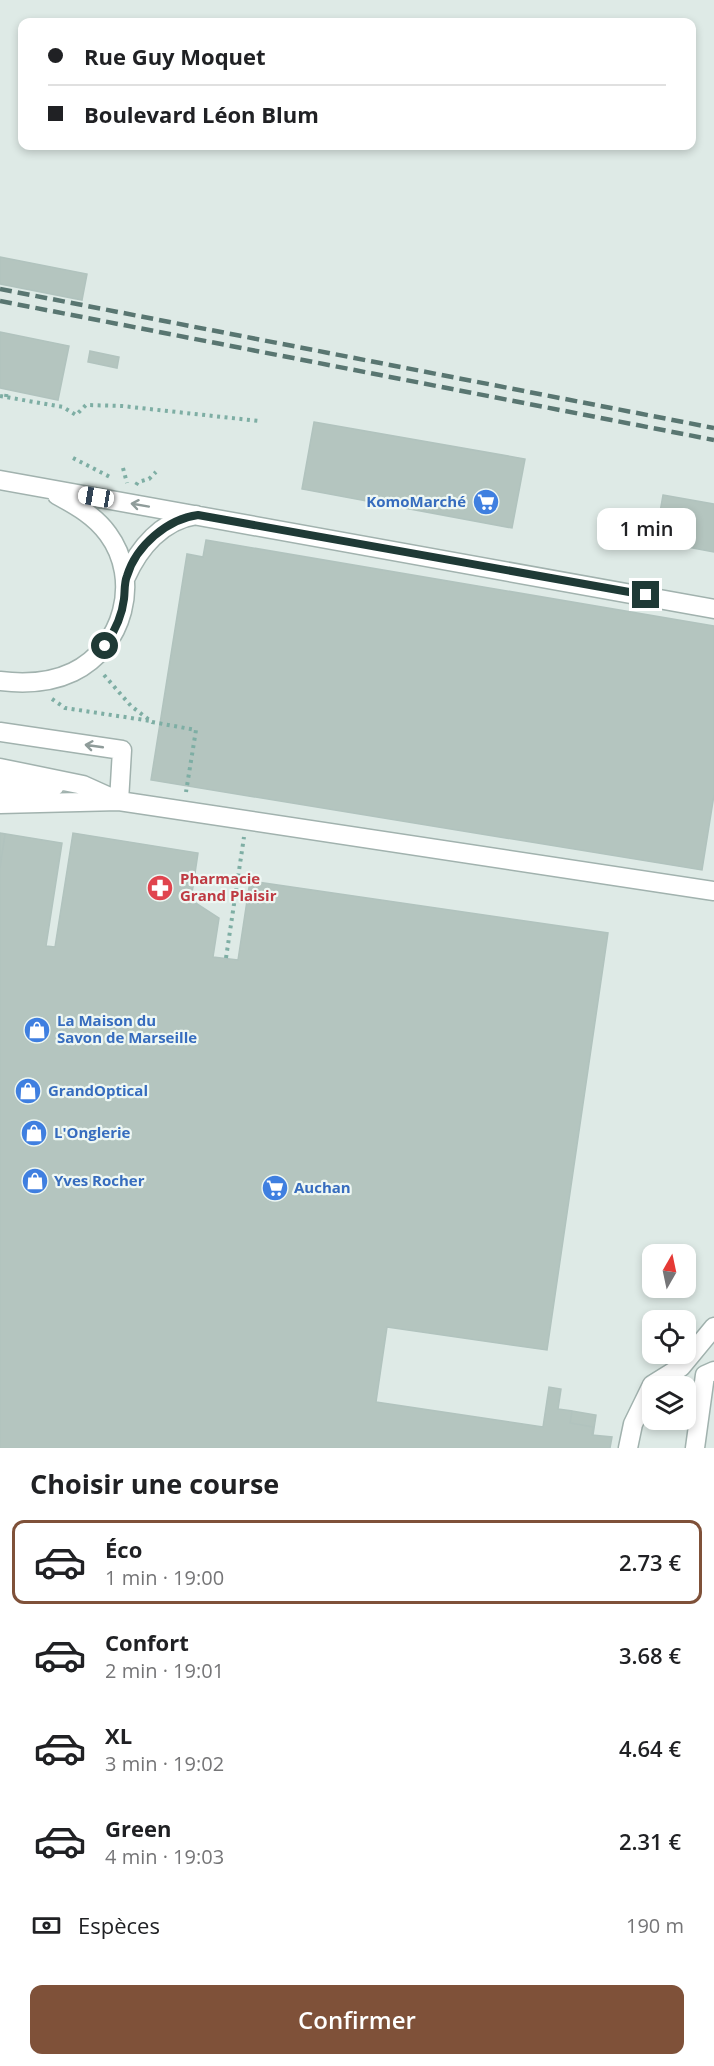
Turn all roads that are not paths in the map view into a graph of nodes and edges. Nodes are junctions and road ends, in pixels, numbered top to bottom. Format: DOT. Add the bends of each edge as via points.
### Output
graph roads {
  1 [pos="0,480"];
  2 [pos="45,488"];
  3 [pos="198,515"];
  4 [pos="126,577"];
  5 [pos="714,609"];
  6 [pos="0,681"];
  7 [pos="0,732"];
  8 [pos="0,768"];
  9 [pos="83,785"];
  10 [pos="0,786"];
  11 [pos="119,801"];
  12 [pos="0,804"];
  13 [pos="714,891"];
  14 [pos="714,1327"];
  15 [pos="714,1371"];
  16 [pos="628,1448"];
  17 [pos="695,1448"];
  1 -- 2 [label="street"];
  3 -- 2 [label="street, one-way"];
  2 -- 4 [label="street" via="99,523 112,539"];
  3 -- 4 [label="street" via="175,522 153,537"];
  3 -- 5 [label="street"];
  4 -- 6 [label="street" via="120,620 98,654 73,672 29,683"];
  11 -- 7 [label="street, one-way" via="122,750"];
  8 -- 9 [label="street"];
  9 -- 10 [label="street"];
  9 -- 11 [label="street"];
  11 -- 12 [label="street"];
  11 -- 13 [label="street"];
  14 -- 16 [label="street" via="681,1366 652,1385 633,1424"];
  15 -- 17 [label="street" via="705,1375"];
}
